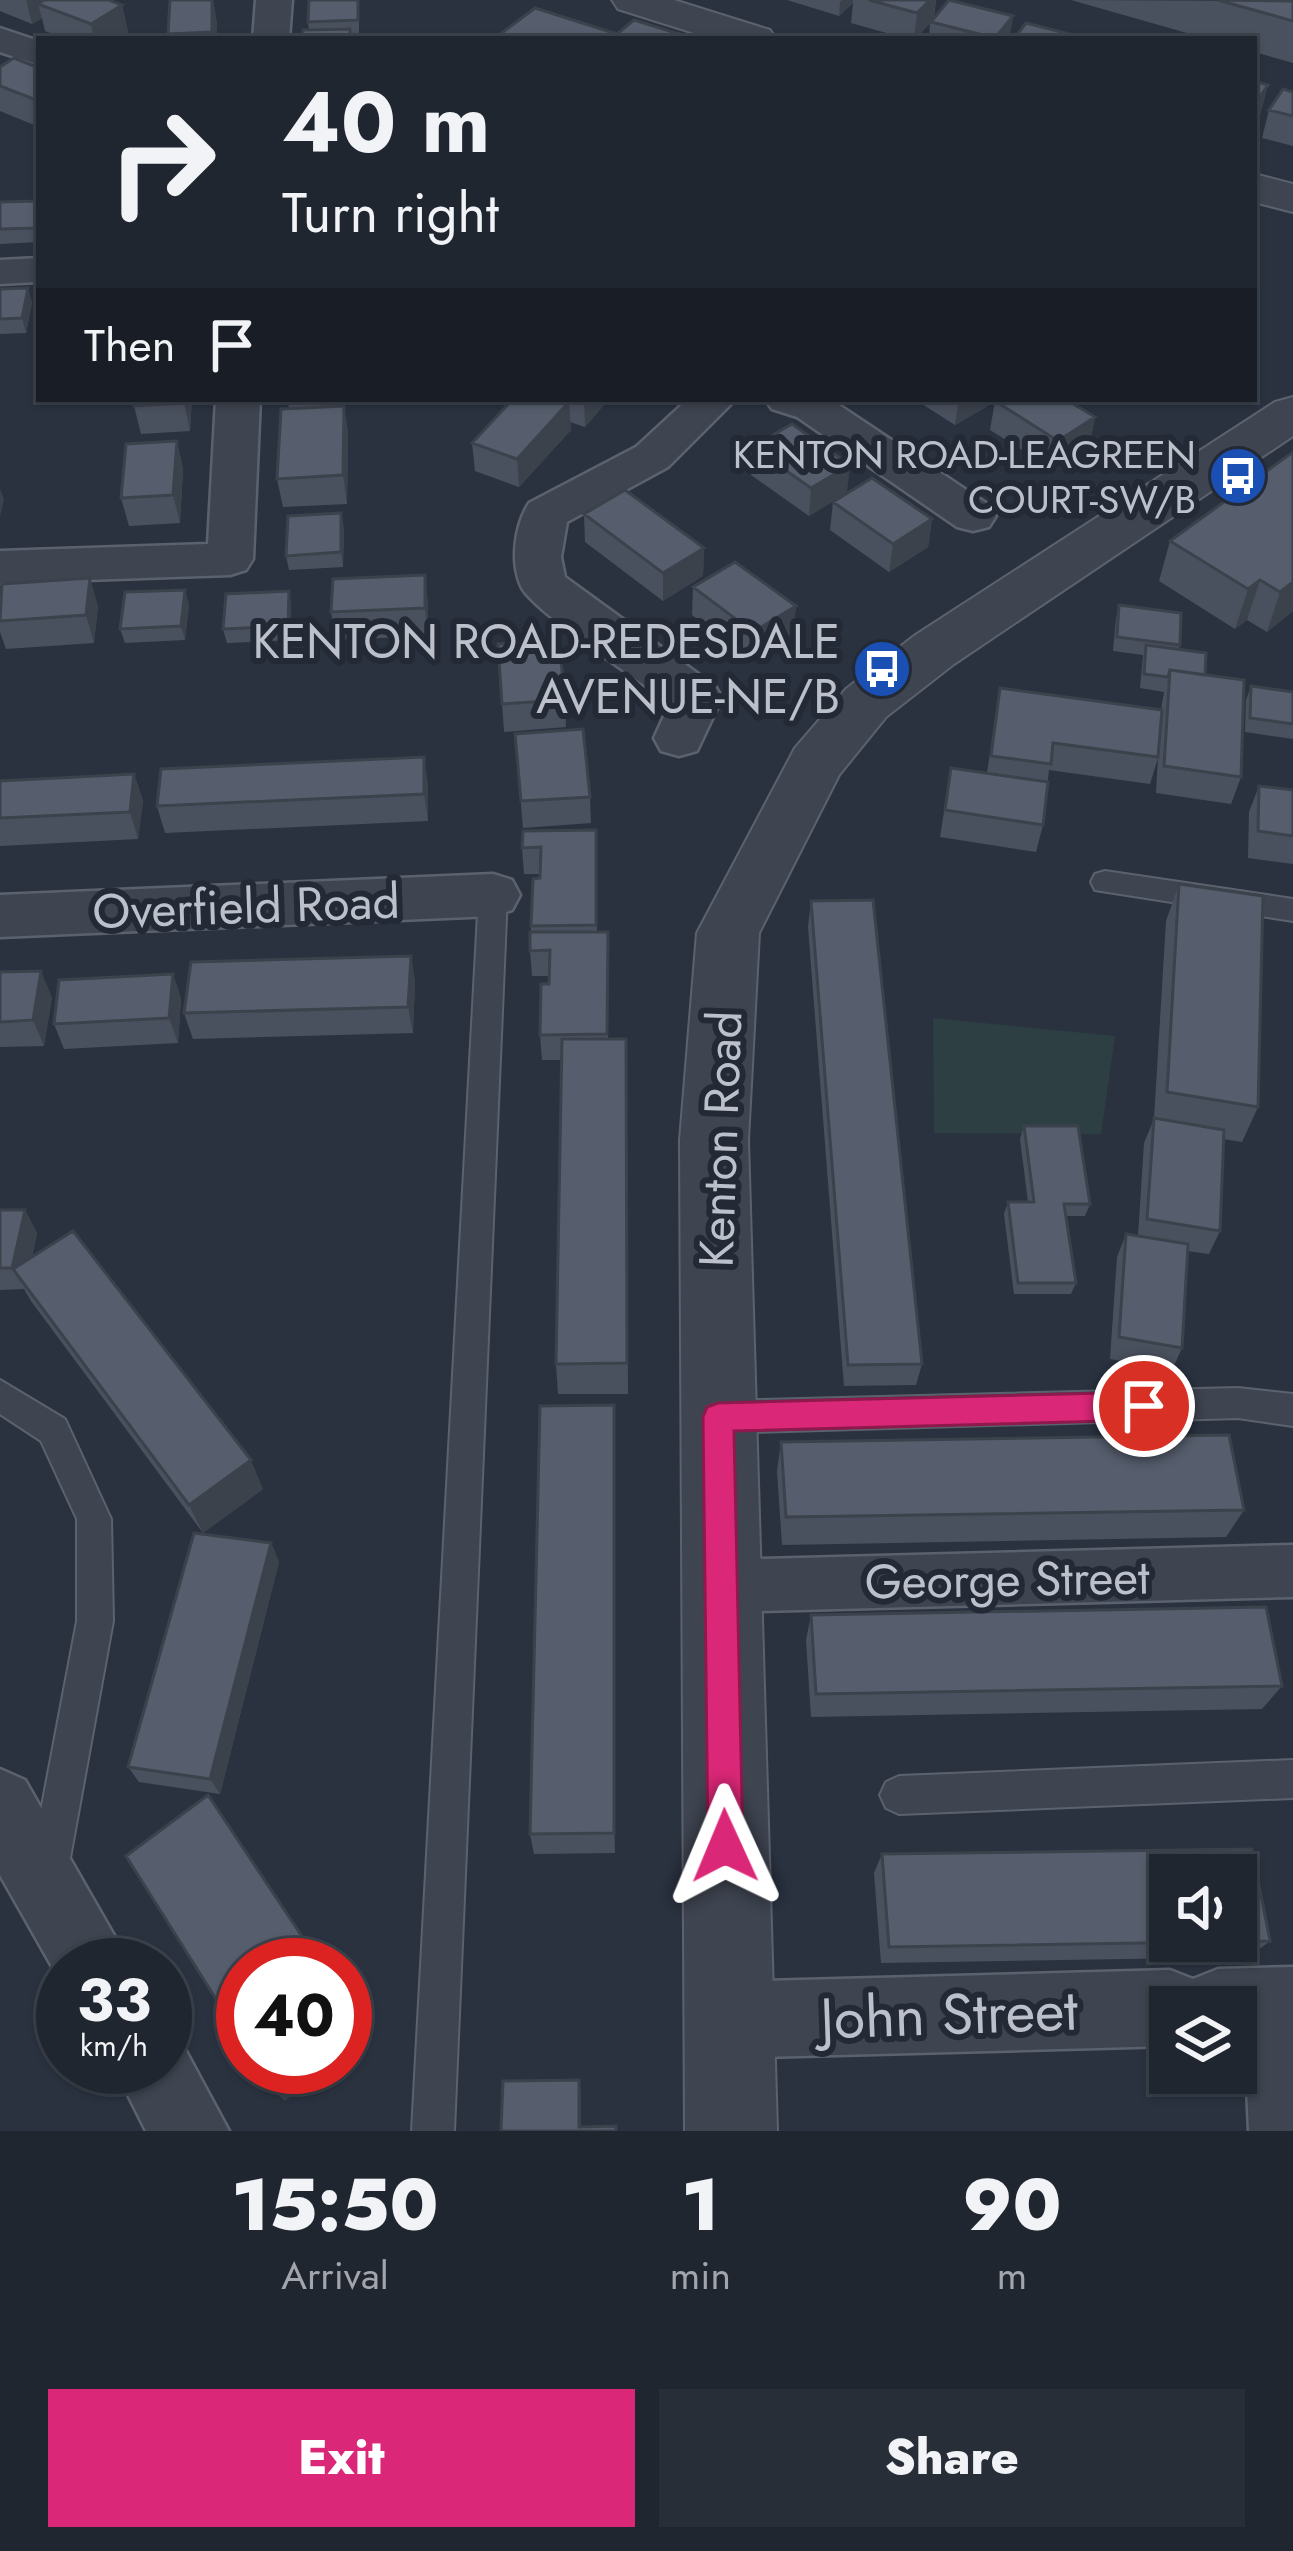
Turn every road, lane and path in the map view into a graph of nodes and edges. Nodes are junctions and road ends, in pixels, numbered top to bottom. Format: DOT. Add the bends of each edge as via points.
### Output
graph roads {
  1 [pos="274,0"];
  2 [pos="632,0"];
  3 [pos="271,36"];
  4 [pos="745,36"];
  5 [pos="0,39"];
  6 [pos="36,53"];
  7 [pos="1257,189"];
  8 [pos="1293,199"];
  9 [pos="36,270"];
  10 [pos="0,272"];
  11 [pos="238,402"];
  12 [pos="711,402"];
  13 [pos="796,402"];
  14 [pos="1293,413"];
  15 [pos="974,516"];
  16 [pos="0,568"];
  17 [pos="680,738"];
  18 [pos="1105,882"];
  19 [pos="493,895"];
  20 [pos="1293,910"];
  21 [pos="0,916"];
  22 [pos="0,1395"];
  23 [pos="1293,1411"];
  24 [pos="718,1417"];
  25 [pos="1293,1571"];
  26 [pos="721,1586"];
  27 [pos="1293,1779"];
  28 [pos="899,1795"];
  29 [pos="0,1805"];
  30 [pos="46,1884"];
  31 [pos="77,1938"];
  32 [pos="1264,2006"];
  33 [pos="1149,2009"];
  34 [pos="728,2020"];
  35 [pos="168,2094"];
  36 [pos="190,2131"];
  37 [pos="434,2131"];
  38 [pos="731,2131"];
  39 [pos="1288,2131"];
  1 -- 3 [label="street"];
  2 -- 4 [label="street"];
  5 -- 6 [label="street"];
  7 -- 8 [label="street"];
  9 -- 10 [label="street"];
  11 -- 16 [label="street" via="230,559"];
  12 -- 17 [label="street" via="652,457 544,514 538,557 543,584 697,698"];
  13 -- 15 [label="street"];
  14 -- 24 [label="street, Kenton Road" via="934,650 866,703 816,763 728,933 714,1140"];
  18 -- 20 [label="lane"];
  19 -- 21 [label="street, Overfield Road"];
  19 -- 37 [label="lane"];
  22 -- 30 [label="lane" via="53,1430 94,1519 95,1621"];
  23 -- 24 [label="lane" via="1238,1403"];
  24 -- 26 [label="street, Kenton Road"];
  25 -- 26 [label="street, George Street"];
  26 -- 34 [label="street, Kenton Road"];
  27 -- 28 [label="lane"];
  29 -- 30 [label="street"];
  30 -- 31 [label="street"];
  32 -- 39 [label="street"];
  33 -- 34 [label="street, John Street"];
  34 -- 38 [label="street, Kenton Road"];
  35 -- 36 [label="street"];
}
